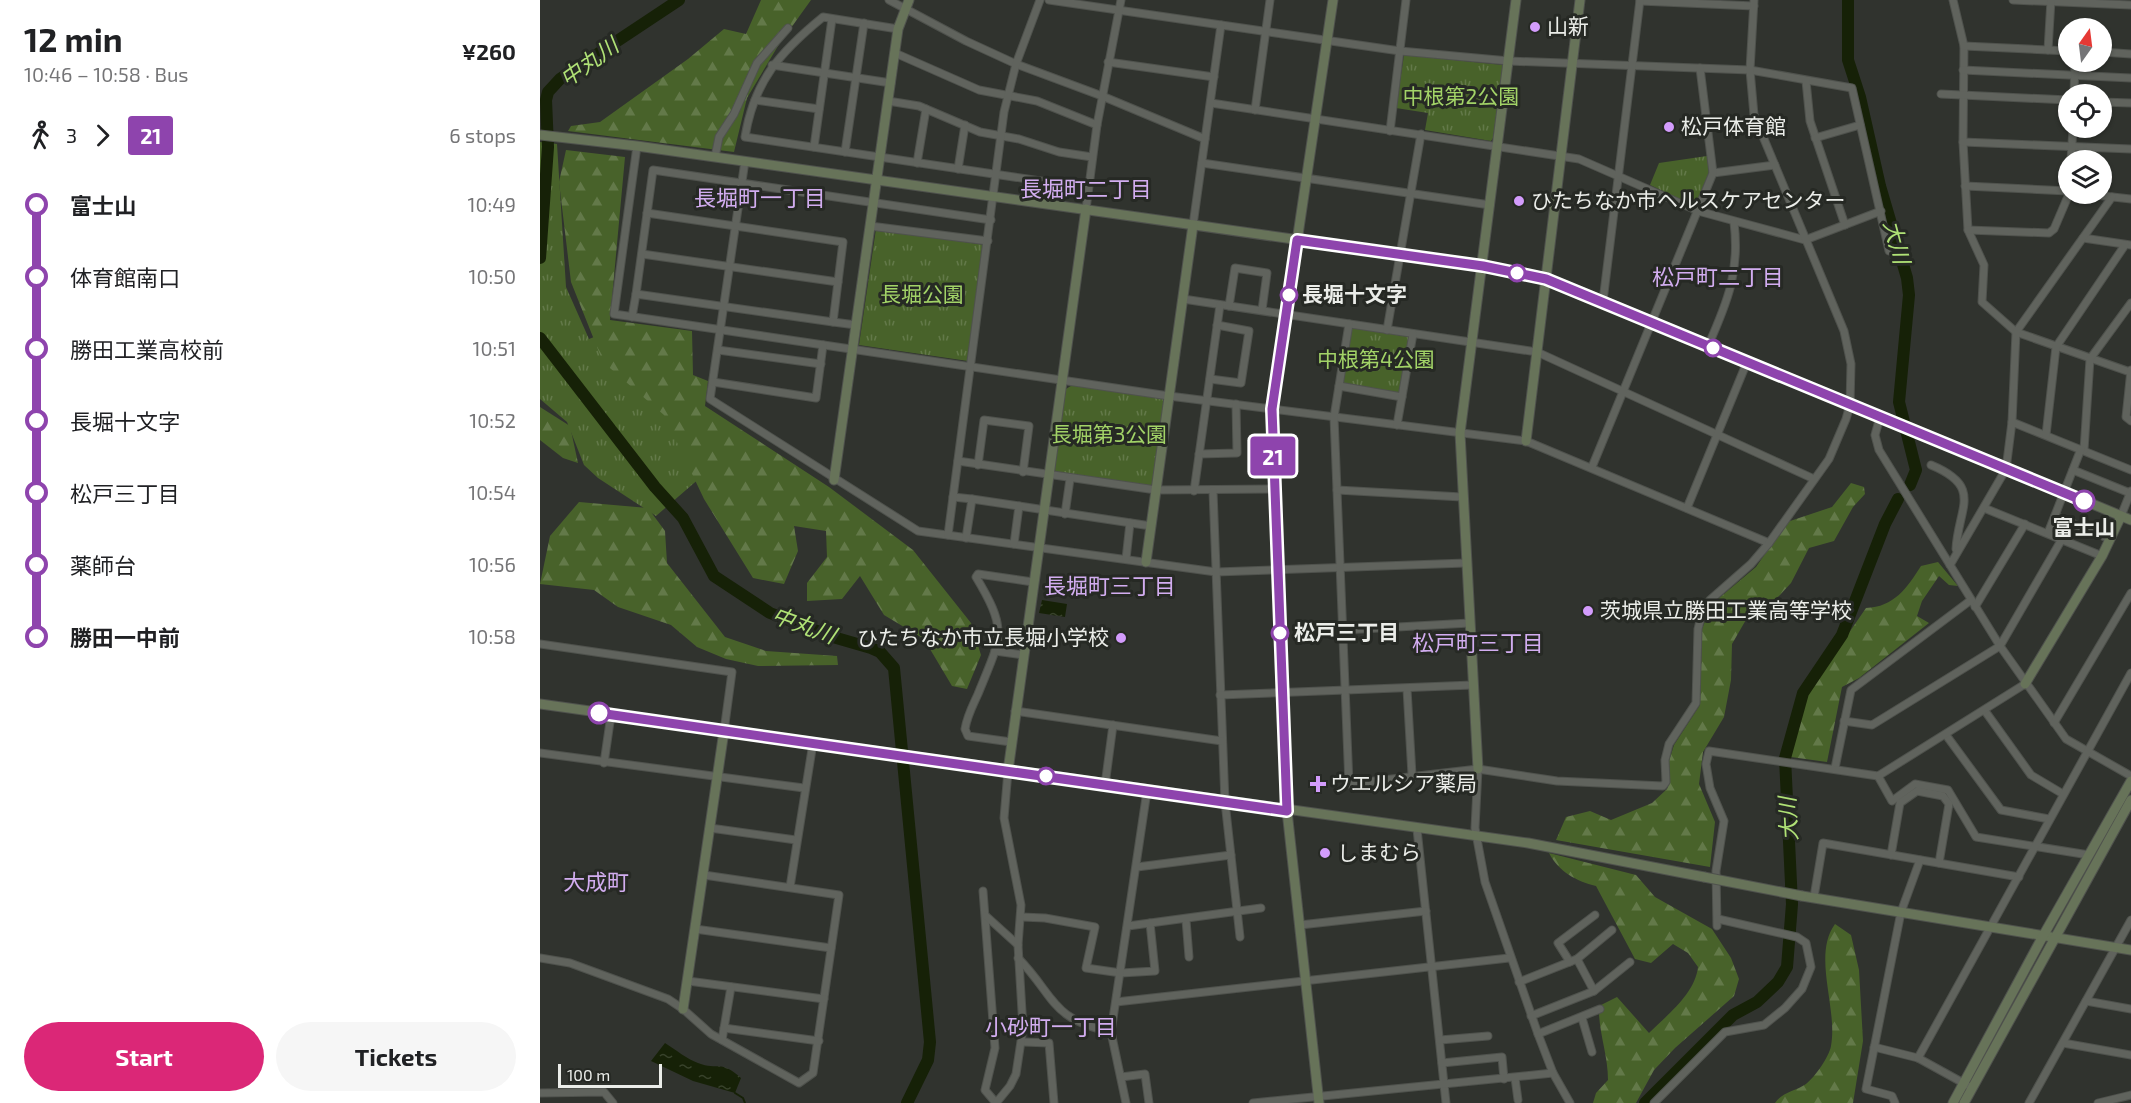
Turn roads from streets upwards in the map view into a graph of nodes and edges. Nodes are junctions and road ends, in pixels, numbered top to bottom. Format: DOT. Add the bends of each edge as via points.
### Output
graph roads {
  1 [pos="889,0"];
  2 [pos="1040,0"];
  3 [pos="1049,0"];
  4 [pos="1120,0"];
  5 [pos="1270,0"];
  6 [pos="1333,0"];
  7 [pos="1406,0"];
  8 [pos="1516,0"];
  9 [pos="1580,0"];
  10 [pos="1640,0"];
  11 [pos="1953,0"];
  12 [pos="2013,0"];
  13 [pos="2051,1"];
  14 [pos="1754,3"];
  15 [pos="906,4"];
  16 [pos="2131,5"];
  17 [pos="1118,10"];
  18 [pos="832,19"];
  19 [pos="864,23"];
  20 [pos="1221,25"];
  21 [pos="788,28"];
  22 [pos="898,29"];
  23 [pos="1266,30"];
  24 [pos="1327,40"];
  25 [pos="1964,45"];
  26 [pos="2048,50"];
  27 [pos="2058,50"];
  28 [pos="1400,51"];
  29 [pos="895,53"];
  30 [pos="2112,53"];
  31 [pos="2131,54"];
  32 [pos="1509,61"];
  33 [pos="1108,62"];
  34 [pos="1572,63"];
  35 [pos="1016,64"];
  36 [pos="772,65"];
  37 [pos="1632,66"];
  38 [pos="1700,68"];
  39 [pos="1750,70"];
  40 [pos="1963,70"];
  41 [pos="824,73"];
  42 [pos="2075,75"];
  43 [pos="856,77"];
  44 [pos="1214,77"];
  45 [pos="2131,78"];
  46 [pos="1806,81"];
  47 [pos="891,83"];
  48 [pos="2075,84"];
  49 [pos="1941,94"];
  50 [pos="1962,95"];
  51 [pos="1102,96"];
  52 [pos="1008,97"];
  53 [pos="755,100"];
  54 [pos="2058,100"];
  55 [pos="888,101"];
  56 [pos="2112,102"];
  57 [pos="1211,103"];
  58 [pos="2131,103"];
  59 [pos="819,109"];
  60 [pos="926,109"];
  61 [pos="1255,110"];
  62 [pos="1315,120"];
  63 [pos="965,125"];
  64 [pos="1097,125"];
  65 [pos="1860,125"];
  66 [pos="1390,131"];
  67 [pos="1421,134"];
  68 [pos="540,135"];
  69 [pos="1000,136"];
  70 [pos="1815,138"];
  71 [pos="2072,138"];
  72 [pos="1204,139"];
  73 [pos="1963,142"];
  74 [pos="1497,145"];
  75 [pos="637,146"];
  76 [pos="2072,146"];
  77 [pos="814,147"];
  78 [pos="2131,149"];
  79 [pos="2072,150"];
  80 [pos="845,152"];
  81 [pos="1561,155"];
  82 [pos="716,157"];
  83 [pos="880,157"];
  84 [pos="1092,157"];
  85 [pos="745,161"];
  86 [pos="917,163"];
  87 [pos="1202,163"];
  88 [pos="1774,165"];
  89 [pos="958,169"];
  90 [pos="1713,173"];
  91 [pos="996,175"];
  92 [pos="1619,176"];
  93 [pos="1306,178"];
  94 [pos="876,181"];
  95 [pos="741,184"];
  96 [pos="1965,186"];
  97 [pos="1088,188"];
  98 [pos="2058,191"];
  99 [pos="1411,193"];
  100 [pos="995,197"];
  101 [pos="2112,197"];
  102 [pos="2131,199"];
  103 [pos="873,204"];
  104 [pos="2064,204"];
  105 [pos="2107,204"];
  106 [pos="1490,205"];
  107 [pos="1086,210"];
  108 [pos="1698,211"];
  109 [pos="1881,211"];
  110 [pos="648,213"];
  111 [pos="991,220"];
  112 [pos="1734,222"];
  113 [pos="735,225"];
  114 [pos="1193,225"];
  115 [pos="1845,225"];
  116 [pos="870,226"];
  117 [pos="1968,230"];
  118 [pos="2083,238"];
  119 [pos="1297,240"];
  120 [pos="1806,240"];
  121 [pos="988,241"];
  122 [pos="2128,245"];
  123 [pos="1889,251"];
  124 [pos="642,254"];
  125 [pos="1401,255"];
  126 [pos="730,266"];
  127 [pos="1483,266"];
  128 [pos="1546,279"];
  129 [pos="838,282"];
  130 [pos="636,294"];
  131 [pos="1183,299"];
  132 [pos="1603,301"];
  133 [pos="2131,303"];
  134 [pos="1220,305"];
  135 [pos="724,306"];
  136 [pos="1229,306"];
  137 [pos="1262,310"];
  138 [pos="1286,314"];
  139 [pos="632,317"];
  140 [pos="832,322"];
  141 [pos="1652,322"];
  142 [pos="1349,324"];
  143 [pos="856,325"];
  144 [pos="1217,325"];
  145 [pos="720,330"];
  146 [pos="1387,330"];
  147 [pos="2016,332"];
  148 [pos="1413,334"];
  149 [pos="1472,342"];
  150 [pos="823,345"];
  151 [pos="1708,346"];
  152 [pos="2056,346"];
  153 [pos="718,350"];
  154 [pos="853,350"];
  155 [pos="1537,352"];
  156 [pos="2090,358"];
  157 [pos="1747,362"];
  158 [pos="820,364"];
  159 [pos="971,367"];
  160 [pos="2130,371"];
  161 [pos="1061,379"];
  162 [pos="1210,379"];
  163 [pos="713,382"];
  164 [pos="1339,386"];
  165 [pos="1624,391"];
  166 [pos="1169,396"];
  167 [pos="1402,397"];
  168 [pos="1206,400"];
  169 [pos="1236,404"];
  170 [pos="1850,405"];
  171 [pos="1272,409"];
  172 [pos="1334,417"];
  173 [pos="1880,417"];
  174 [pos="2131,421"];
  175 [pos="2012,422"];
  176 [pos="1397,425"];
  177 [pos="1460,433"];
  178 [pos="1717,434"];
  179 [pos="2046,435"];
  180 [pos="1526,441"];
  181 [pos="2083,450"];
  182 [pos="1198,454"];
  183 [pos="958,461"];
  184 [pos="978,465"];
  185 [pos="1931,465"];
  186 [pos="1592,467"];
  187 [pos="2006,469"];
  188 [pos="2073,470"];
  189 [pos="2131,470"];
  190 [pos="1023,471"];
  191 [pos="1047,475"];
  192 [pos="1070,479"];
  193 [pos="1814,479"];
  194 [pos="834,480"];
  195 [pos="1274,489"];
  196 [pos="1156,490"];
  197 [pos="1337,490"];
  198 [pos="1194,491"];
  199 [pos="1213,491"];
  200 [pos="2130,492"];
  201 [pos="2065,493"];
  202 [pos="1462,496"];
  203 [pos="953,497"];
  204 [pos="972,499"];
  205 [pos="1019,506"];
  206 [pos="1687,508"];
  207 [pos="1984,508"];
  208 [pos="1042,510"];
  209 [pos="1065,514"];
  210 [pos="2055,516"];
  211 [pos="2121,516"];
  212 [pos="2131,520"];
  213 [pos="1130,523"];
  214 [pos="2025,524"];
  215 [pos="1151,526"];
  216 [pos="2048,533"];
  217 [pos="948,535"];
  218 [pos="966,538"];
  219 [pos="2062,539"];
  220 [pos="2110,539"];
  221 [pos="1769,543"];
  222 [pos="1014,544"];
  223 [pos="1038,548"];
  224 [pos="1956,552"];
  225 [pos="2102,556"];
  226 [pos="1126,559"];
  227 [pos="1146,562"];
  228 [pos="1466,563"];
  229 [pos="1950,565"];
  230 [pos="1340,567"];
  231 [pos="1278,570"];
  232 [pos="1216,572"];
  233 [pos="1033,582"];
  234 [pos="2131,593"];
  235 [pos="1973,603"];
  236 [pos="1470,623"];
  237 [pos="1343,630"];
  238 [pos="540,644"];
  239 [pos="2000,646"];
  240 [pos="995,651"];
  241 [pos="1023,655"];
  242 [pos="2131,673"];
  243 [pos="2025,684"];
  244 [pos="1473,685"];
  245 [pos="1407,689"];
  246 [pos="1346,692"];
  247 [pos="1282,693"];
  248 [pos="1220,695"];
  249 [pos="540,704"];
  250 [pos="1015,711"];
  251 [pos="1984,711"];
  252 [pos="612,715"];
  253 [pos="1844,721"];
  254 [pos="2054,723"];
  255 [pos="1113,724"];
  256 [pos="724,730"];
  257 [pos="1946,735"];
  258 [pos="1222,741"];
  259 [pos="1011,742"];
  260 [pos="813,743"];
  261 [pos="2087,752"];
  262 [pos="540,753"];
  263 [pos="604,762"];
  264 [pos="1835,768"];
  265 [pos="1478,769"];
  266 [pos="1008,771"];
  267 [pos="1412,775"];
  268 [pos="1878,776"];
  269 [pos="718,777"];
  270 [pos="2131,778"];
  271 [pos="1105,785"];
  272 [pos="804,788"];
  273 [pos="1147,791"];
  274 [pos="2063,794"];
  275 [pos="2131,800"];
  276 [pos="1225,802"];
  277 [pos="1287,811"];
  278 [pos="2049,819"];
  279 [pos="710,828"];
  280 [pos="1417,829"];
  281 [pos="1476,837"];
  282 [pos="796,840"];
  283 [pos="2036,846"];
  284 [pos="1231,855"];
  285 [pos="1892,855"];
  286 [pos="2089,855"];
  287 [pos="1920,860"];
  288 [pos="1939,863"];
  289 [pos="1137,867"];
  290 [pos="704,875"];
  291 [pos="2019,877"];
  292 [pos="790,887"];
  293 [pos="983,891"];
  294 [pos="1814,897"];
  295 [pos="1261,908"];
  296 [pos="1426,911"];
  297 [pos="1901,912"];
  298 [pos="1237,913"];
  299 [pos="1595,915"];
  300 [pos="986,916"];
  301 [pos="1022,917"];
  302 [pos="1186,920"];
  303 [pos="2131,920"];
  304 [pos="1150,923"];
  305 [pos="1300,925"];
  306 [pos="1128,926"];
  307 [pos="696,928"];
  308 [pos="1989,928"];
  309 [pos="1612,930"];
  310 [pos="2043,936"];
  311 [pos="1240,937"];
  312 [pos="2056,938"];
  313 [pos="1018,945"];
  314 [pos="2116,947"];
  315 [pos="831,948"];
  316 [pos="2131,950"];
  317 [pos="1190,957"];
  318 [pos="540,958"];
  319 [pos="1018,958"];
  320 [pos="1509,958"];
  321 [pos="1573,961"];
  322 [pos="1630,962"];
  323 [pos="1432,966"];
  324 [pos="1121,973"];
  325 [pos="688,981"];
  326 [pos="1306,982"];
  327 [pos="1519,982"];
  328 [pos="730,987"];
  329 [pos="1594,991"];
  330 [pos="824,999"];
  331 [pos="2086,1001"];
  332 [pos="1116,1002"];
  333 [pos="684,1009"];
  334 [pos="1600,1009"];
  335 [pos="2131,1009"];
  336 [pos="1531,1016"];
  337 [pos="1582,1018"];
  338 [pos="724,1028"];
  339 [pos="1111,1032"];
  340 [pos="1538,1034"];
  341 [pos="1488,1036"];
  342 [pos="722,1040"];
  343 [pos="1440,1040"];
  344 [pos="819,1041"];
  345 [pos="1023,1042"];
  346 [pos="2063,1043"];
  347 [pos="1874,1047"];
  348 [pos="1592,1052"];
  349 [pos="2131,1055"];
  350 [pos="1918,1058"];
  351 [pos="1442,1063"];
  352 [pos="1553,1073"];
  353 [pos="1121,1077"];
  354 [pos="1515,1078"];
  355 [pos="1504,1079"];
  356 [pos="1444,1084"];
  357 [pos="1968,1086"];
  358 [pos="540,1093"];
  359 [pos="553,1093"];
  360 [pos="2131,1095"];
  361 [pos="1319,1099"];
  362 [pos="1518,1100"];
  363 [pos="553,1103"];
  364 [pos="613,1103"];
  365 [pos="996,1103"];
  366 [pos="1054,1103"];
  367 [pos="1126,1103"];
  368 [pos="1149,1103"];
  369 [pos="1253,1103"];
  370 [pos="1446,1103"];
  371 [pos="1570,1103"];
  372 [pos="1654,1103"];
  373 [pos="1894,1103"];
  374 [pos="1953,1103"];
  375 [pos="1964,1103"];
  376 [pos="2029,1103"];
  377 [pos="2098,1103"];
  1 -- 15 [label="street"];
  2 -- 35 [label="street"];
  3 -- 17 [label="street"];
  4 -- 17 [label="street"];
  5 -- 23 [label="street"];
  6 -- 24 [label="street"];
  7 -- 28 [label="street"];
  8 -- 32 [label="street"];
  9 -- 34 [label="street"];
  10 -- 14 [label="street"];
  10 -- 37 [label="street"];
  11 -- 25 [label="street"];
  12 -- 13 [label="street"];
  13 -- 16 [label="street"];
  13 -- 26 [label="street"];
  14 -- 39 [label="street"];
  15 -- 22 [label="street"];
  15 -- 35 [label="street"];
  17 -- 20 [label="street"];
  17 -- 33 [label="street"];
  18 -- 19 [label="street"];
  18 -- 36 [label="street" via="823,17"];
  18 -- 41 [label="street"];
  19 -- 22 [label="street"];
  19 -- 43 [label="street"];
  20 -- 23 [label="street"];
  20 -- 44 [label="street"];
  21 -- 82 [label="street" via="757,63 719,137"];
  22 -- 29 [label="street"];
  23 -- 24 [label="street"];
  23 -- 61 [label="street"];
  24 -- 28 [label="street"];
  24 -- 62 [label="street"];
  25 -- 26 [label="street"];
  25 -- 40 [label="street"];
  26 -- 27 [label="street"];
  28 -- 32 [label="street"];
  28 -- 66 [label="street"];
  29 -- 47 [label="street"];
  29 -- 52 [label="street" via="979,90"];
  30 -- 31 [label="street"];
  32 -- 34 [label="street"];
  32 -- 74 [label="street"];
  33 -- 44 [label="street"];
  33 -- 51 [label="street"];
  34 -- 37 [label="street"];
  34 -- 81 [label="street"];
  35 -- 51 [label="street"];
  35 -- 52 [label="street"];
  36 -- 41 [label="street"];
  36 -- 53 [label="street"];
  37 -- 38 [label="street"];
  37 -- 92 [label="street"];
  38 -- 39 [label="street"];
  38 -- 90 [label="street"];
  39 -- 46 [label="street"];
  39 -- 88 [label="street" via="1754,115"];
  40 -- 42 [label="street"];
  40 -- 50 [label="street"];
  41 -- 43 [label="street"];
  41 -- 59 [label="street"];
  42 -- 45 [label="street"];
  42 -- 48 [label="street"];
  43 -- 47 [label="street"];
  43 -- 80 [label="street"];
  44 -- 57 [label="street"];
  46 -- 65 [label="street" via="1852,88"];
  46 -- 70 [label="street"];
  47 -- 55 [label="street"];
  49 -- 50 [label="street"];
  50 -- 54 [label="street"];
  50 -- 73 [label="street"];
  51 -- 64 [label="street"];
  51 -- 72 [label="street"];
  52 -- 64 [label="street" via="1037,101"];
  52 -- 69 [label="street"];
  53 -- 59 [label="street"];
  53 -- 77 [label="street" via="745,137"];
  55 -- 60 [label="street"];
  55 -- 83 [label="street"];
  56 -- 58 [label="street"];
  57 -- 61 [label="street"];
  57 -- 72 [label="street"];
  59 -- 77 [label="street"];
  60 -- 63 [label="street"];
  60 -- 86 [label="street"];
  61 -- 62 [label="street"];
  62 -- 66 [label="street"];
  62 -- 93 [label="street"];
  63 -- 69 [label="street"];
  63 -- 89 [label="street"];
  64 -- 84 [label="street"];
  65 -- 70 [label="street"];
  65 -- 109 [label="street"];
  66 -- 67 [label="street"];
  67 -- 74 [label="street"];
  67 -- 99 [label="street"];
  68 -- 75 [label="street"];
  69 -- 84 [label="street"];
  69 -- 91 [label="street"];
  70 -- 115 [label="street"];
  71 -- 76 [label="street"];
  72 -- 87 [label="street"];
  73 -- 76 [label="street"];
  73 -- 96 [label="street"];
  74 -- 81 [label="street"];
  74 -- 106 [label="street"];
  75 -- 82 [label="street"];
  75 -- 139 [label="street" via="614,314"];
  76 -- 78 [label="street"];
  76 -- 79 [label="street"];
  77 -- 80 [label="street"];
  80 -- 83 [label="street"];
  81 -- 92 [label="street"];
  81 -- 128 [label="street"];
  82 -- 85 [label="street"];
  83 -- 86 [label="street"];
  83 -- 94 [label="street"];
  84 -- 97 [label="street"];
  85 -- 94 [label="street"];
  85 -- 95 [label="street"];
  86 -- 89 [label="street"];
  87 -- 93 [label="street"];
  87 -- 114 [label="street"];
  88 -- 90 [label="street"];
  88 -- 120 [label="street"];
  89 -- 91 [label="street"];
  90 -- 108 [label="street"];
  91 -- 97 [label="street"];
  91 -- 100 [label="street"];
  92 -- 108 [label="street"];
  92 -- 132 [label="street"];
  93 -- 99 [label="street"];
  93 -- 119 [label="street"];
  94 -- 100 [label="street"];
  94 -- 103 [label="street"];
  95 -- 103 [label="street"];
  95 -- 110 [label="street" via="654,170"];
  95 -- 113 [label="street"];
  96 -- 98 [label="street"];
  96 -- 117 [label="street"];
  97 -- 107 [label="street"];
  99 -- 106 [label="street"];
  99 -- 125 [label="street"];
  100 -- 107 [label="street"];
  100 -- 111 [label="street"];
  101 -- 102 [label="street"];
  103 -- 111 [label="street"];
  103 -- 116 [label="street"];
  104 -- 117 [label="street" via="2049,233"];
  105 -- 118 [label="street"];
  106 -- 127 [label="street"];
  107 -- 114 [label="street"];
  107 -- 161 [label="street"];
  108 -- 112 [label="street"];
  108 -- 141 [label="street"];
  109 -- 115 [label="street"];
  109 -- 123 [label="street"];
  110 -- 113 [label="street"];
  110 -- 124 [label="street"];
  111 -- 121 [label="street"];
  112 -- 120 [label="street"];
  112 -- 151 [label="street" via="1734,282"];
  113 -- 126 [label="street"];
  113 -- 129 [label="street" via="843,242"];
  114 -- 119 [label="street"];
  114 -- 131 [label="street"];
  115 -- 120 [label="street"];
  116 -- 121 [label="street"];
  116 -- 143 [label="street"];
  117 -- 147 [label="street" via="1984,266 1982,302"];
  118 -- 122 [label="street"];
  118 -- 147 [label="street"];
  119 -- 125 [label="street"];
  119 -- 138 [label="street"];
  120 -- 170 [label="street" via="1849,348"];
  121 -- 159 [label="street"];
  122 -- 152 [label="street"];
  124 -- 126 [label="street"];
  124 -- 130 [label="street"];
  125 -- 127 [label="street"];
  125 -- 146 [label="street"];
  126 -- 129 [label="street"];
  126 -- 135 [label="street"];
  127 -- 128 [label="street"];
  127 -- 149 [label="street"];
  128 -- 132 [label="street"];
  128 -- 155 [label="street"];
  129 -- 140 [label="street"];
  130 -- 135 [label="street"];
  130 -- 139 [label="street"];
  131 -- 134 [label="street"];
  131 -- 166 [label="street"];
  132 -- 141 [label="street"];
  133 -- 156 [label="street"];
  134 -- 136 [label="street"];
  134 -- 144 [label="street"];
  135 -- 140 [label="street"];
  135 -- 145 [label="street"];
  136 -- 137 [label="street"];
  136 -- 137 [label="street" via="1235,268 1267,273"];
  137 -- 138 [label="street"];
  138 -- 142 [label="street"];
  138 -- 171 [label="street"];
  139 -- 145 [label="street"];
  140 -- 143 [label="street"];
  141 -- 151 [label="street"];
  141 -- 165 [label="street"];
  142 -- 146 [label="street"];
  142 -- 164 [label="street"];
  143 -- 154 [label="street"];
  144 -- 162 [label="street"];
  144 -- 162 [label="street" via="1249,330 1241,383"];
  145 -- 150 [label="street"];
  145 -- 153 [label="street"];
  146 -- 148 [label="street"];
  147 -- 152 [label="street"];
  147 -- 175 [label="street"];
  148 -- 149 [label="street"];
  148 -- 167 [label="street"];
  149 -- 155 [label="street"];
  149 -- 177 [label="street"];
  150 -- 154 [label="street"];
  150 -- 158 [label="street"];
  151 -- 157 [label="street"];
  152 -- 156 [label="street"];
  152 -- 179 [label="street"];
  153 -- 158 [label="street"];
  153 -- 163 [label="street"];
  154 -- 159 [label="street"];
  154 -- 194 [label="street"];
  155 -- 165 [label="street"];
  155 -- 180 [label="street"];
  156 -- 160 [label="street"];
  156 -- 181 [label="street"];
  157 -- 170 [label="street"];
  157 -- 178 [label="street"];
  158 -- 163 [label="street" via="816,398"];
  159 -- 161 [label="street"];
  159 -- 183 [label="street"];
  160 -- 174 [label="street" via="2126,417"];
  161 -- 166 [label="street"];
  161 -- 191 [label="street"];
  162 -- 168 [label="street"];
  163 -- 194 [label="street" via="710,399"];
  164 -- 167 [label="street"];
  164 -- 172 [label="street"];
  165 -- 178 [label="street"];
  165 -- 186 [label="street"];
  166 -- 168 [label="street"];
  166 -- 196 [label="street"];
  167 -- 176 [label="street"];
  168 -- 169 [label="street"];
  168 -- 182 [label="street"];
  169 -- 171 [label="street"];
  169 -- 182 [label="street" via="1238,453"];
  170 -- 173 [label="street"];
  170 -- 193 [label="street" via="1836,444"];
  171 -- 172 [label="street"];
  171 -- 195 [label="street"];
  172 -- 176 [label="street"];
  172 -- 197 [label="street"];
  173 -- 187 [label="street"];
  173 -- 229 [label="street" via="1876,442"];
  175 -- 179 [label="street"];
  175 -- 187 [label="street"];
  176 -- 177 [label="street"];
  177 -- 180 [label="street"];
  177 -- 202 [label="street"];
  178 -- 193 [label="street"];
  178 -- 206 [label="street"];
  179 -- 181 [label="street"];
  180 -- 186 [label="street"];
  181 -- 188 [label="street"];
  181 -- 189 [label="street"];
  182 -- 198 [label="street"];
  183 -- 184 [label="street"];
  183 -- 203 [label="street"];
  184 -- 190 [label="street"];
  184 -- 190 [label="street" via="984,420 1029,426"];
  185 -- 224 [label="street" via="1955,477 1963,494 1964,512"];
  186 -- 206 [label="street"];
  187 -- 201 [label="street"];
  187 -- 207 [label="street"];
  188 -- 200 [label="street"];
  188 -- 201 [label="street"];
  190 -- 191 [label="street"];
  191 -- 192 [label="street"];
  191 -- 208 [label="street"];
  192 -- 196 [label="street"];
  192 -- 209 [label="street"];
  193 -- 221 [label="street"];
  194 -- 217 [label="street" via="918,531"];
  195 -- 199 [label="street"];
  195 -- 231 [label="street"];
  196 -- 198 [label="street"];
  196 -- 215 [label="street"];
  197 -- 202 [label="street"];
  197 -- 230 [label="street"];
  198 -- 199 [label="street"];
  199 -- 232 [label="street"];
  200 -- 211 [label="street"];
  201 -- 210 [label="street"];
  201 -- 211 [label="street"];
  202 -- 228 [label="street"];
  203 -- 204 [label="street"];
  203 -- 217 [label="street"];
  204 -- 205 [label="street"];
  204 -- 218 [label="street"];
  205 -- 208 [label="street"];
  205 -- 222 [label="street"];
  206 -- 221 [label="street"];
  207 -- 214 [label="street"];
  207 -- 224 [label="street"];
  208 -- 209 [label="street"];
  208 -- 223 [label="street"];
  209 -- 213 [label="street"];
  210 -- 216 [label="street"];
  210 -- 220 [label="street"];
  211 -- 212 [label="street"];
  211 -- 220 [label="street"];
  213 -- 215 [label="street"];
  213 -- 226 [label="street"];
  214 -- 216 [label="street"];
  214 -- 235 [label="street"];
  215 -- 227 [label="street"];
  216 -- 219 [label="street"];
  217 -- 218 [label="street"];
  218 -- 222 [label="street"];
  219 -- 225 [label="street"];
  219 -- 239 [label="street"];
  220 -- 225 [label="street"];
  221 -- 265 [label="street" via="1710,600 1701,617 1696,703 1669,744 1665,785 1557,781"];
  222 -- 223 [label="street"];
  223 -- 226 [label="street"];
  223 -- 233 [label="street"];
  224 -- 229 [label="street"];
  225 -- 243 [label="street"];
  226 -- 227 [label="street"];
  227 -- 232 [label="street"];
  228 -- 230 [label="street"];
  228 -- 236 [label="street"];
  229 -- 235 [label="street"];
  230 -- 231 [label="street"];
  230 -- 237 [label="street"];
  231 -- 232 [label="street"];
  231 -- 247 [label="street"];
  232 -- 248 [label="street"];
  233 -- 240 [label="street" via="978,574 976,577 999,620"];
  233 -- 241 [label="street"];
  234 -- 254 [label="street"];
  235 -- 239 [label="street"];
  235 -- 253 [label="street" via="1851,690"];
  236 -- 237 [label="street"];
  236 -- 244 [label="street"];
  237 -- 246 [label="street"];
  238 -- 256 [label="street" via="732,672"];
  239 -- 243 [label="street"];
  239 -- 253 [label="street" via="1872,725"];
  240 -- 241 [label="street"];
  240 -- 259 [label="street" via="965,729 968,736"];
  241 -- 250 [label="street"];
  242 -- 261 [label="street"];
  243 -- 251 [label="street"];
  243 -- 254 [label="street"];
  244 -- 245 [label="street"];
  244 -- 265 [label="street"];
  245 -- 246 [label="street"];
  245 -- 267 [label="street"];
  246 -- 247 [label="street"];
  246 -- 267 [label="street" via="1349,784"];
  247 -- 248 [label="street"];
  247 -- 277 [label="street"];
  248 -- 258 [label="street"];
  249 -- 252 [label="street"];
  250 -- 255 [label="street"];
  250 -- 259 [label="street"];
  251 -- 257 [label="street"];
  251 -- 274 [label="street" via="2031,775"];
  252 -- 256 [label="street"];
  252 -- 263 [label="street"];
  253 -- 264 [label="street"];
  254 -- 261 [label="street" via="2066,739"];
  255 -- 258 [label="street"];
  255 -- 271 [label="street"];
  256 -- 260 [label="street"];
  256 -- 269 [label="street"];
  257 -- 268 [label="street"];
  257 -- 278 [label="street" via="2001,810"];
  258 -- 276 [label="street"];
  259 -- 266 [label="street"];
  260 -- 266 [label="street"];
  260 -- 272 [label="street"];
  261 -- 270 [label="street"];
  261 -- 274 [label="street"];
  262 -- 263 [label="street"];
  263 -- 269 [label="street"];
  264 -- 268 [label="street"];
  264 -- 372 [label="street" via="1709,751 1706,764 1710,788 1724,821 1716,871 1718,922 1793,936 1806,943 1811,967 1802,989 1770,1022 1725,1032"];
  265 -- 267 [label="street"];
  265 -- 281 [label="street"];
  266 -- 271 [label="street"];
  266 -- 301 [label="street" via="1004,818"];
  268 -- 283 [label="street" via="1892,801 1915,784 1948,790 1976,837"];
  269 -- 272 [label="street"];
  269 -- 279 [label="street"];
  270 -- 286 [label="street"];
  271 -- 273 [label="street"];
  272 -- 282 [label="street"];
  273 -- 276 [label="street"];
  273 -- 289 [label="street"];
  274 -- 278 [label="street"];
  275 -- 312 [label="street"];
  276 -- 277 [label="street"];
  276 -- 284 [label="street"];
  277 -- 280 [label="street"];
  277 -- 305 [label="street"];
  278 -- 283 [label="street"];
  279 -- 282 [label="street"];
  279 -- 290 [label="street"];
  280 -- 281 [label="street"];
  280 -- 296 [label="street"];
  281 -- 294 [label="street, bridge" via="1528,843"];
  281 -- 320 [label="street" via="1485,882"];
  282 -- 292 [label="street"];
  283 -- 286 [label="street"];
  283 -- 291 [label="street"];
  284 -- 289 [label="street"];
  284 -- 298 [label="street"];
  285 -- 287 [label="street"];
  285 -- 288 [label="street" via="1900,803 1917,791 1943,796 1948,804"];
  285 -- 294 [label="street" via="1823,843"];
  286 -- 310 [label="street"];
  287 -- 288 [label="street"];
  287 -- 297 [label="street"];
  288 -- 291 [label="street"];
  289 -- 306 [label="street"];
  290 -- 292 [label="street"];
  290 -- 307 [label="street"];
  291 -- 308 [label="street"];
  292 -- 315 [label="street" via="838,895"];
  293 -- 300 [label="street"];
  294 -- 297 [label="street"];
  295 -- 298 [label="street"];
  296 -- 305 [label="street"];
  296 -- 323 [label="street"];
  297 -- 308 [label="street"];
  297 -- 347 [label="street"];
  298 -- 302 [label="street"];
  298 -- 311 [label="street"];
  299 -- 321 [label="street" via="1558,943"];
  300 -- 313 [label="street"];
  300 -- 365 [label="street" via="995,1048 985,1090"];
  301 -- 313 [label="street"];
  301 -- 324 [label="street" via="1095,927 1086,968"];
  302 -- 304 [label="street"];
  302 -- 317 [label="street"];
  303 -- 314 [label="street"];
  304 -- 306 [label="street"];
  304 -- 324 [label="street" via="1155,971"];
  305 -- 326 [label="street"];
  306 -- 324 [label="street"];
  307 -- 315 [label="street"];
  307 -- 325 [label="street"];
  308 -- 310 [label="street"];
  308 -- 350 [label="street"];
  309 -- 321 [label="street"];
  310 -- 312 [label="street"];
  310 -- 357 [label="street"];
  312 -- 314 [label="street"];
  312 -- 357 [label="street"];
  313 -- 319 [label="street"];
  314 -- 316 [label="street"];
  314 -- 331 [label="street"];
  315 -- 330 [label="street"];
  318 -- 333 [label="street" via="570,963 654,993"];
  319 -- 339 [label="street" via="1054,1006 1088,1027"];
  319 -- 345 [label="street"];
  320 -- 323 [label="street"];
  320 -- 327 [label="street"];
  321 -- 327 [label="street"];
  321 -- 329 [label="street"];
  322 -- 329 [label="street"];
  323 -- 326 [label="street"];
  323 -- 343 [label="street"];
  324 -- 332 [label="street"];
  325 -- 328 [label="street"];
  325 -- 333 [label="street"];
  326 -- 332 [label="street"];
  326 -- 361 [label="street"];
  327 -- 336 [label="street"];
  328 -- 330 [label="street"];
  328 -- 338 [label="street"];
  329 -- 336 [label="street"];
  330 -- 344 [label="street"];
  331 -- 335 [label="street"];
  331 -- 346 [label="street"];
  332 -- 339 [label="street"];
  333 -- 342 [label="street"];
  334 -- 337 [label="street"];
  336 -- 340 [label="street"];
  337 -- 340 [label="street"];
  337 -- 348 [label="street"];
  338 -- 342 [label="street"];
  338 -- 344 [label="street"];
  339 -- 353 [label="street"];
  340 -- 352 [label="street"];
  341 -- 343 [label="street"];
  342 -- 344 [label="street" via="799,1083 813,1073"];
  343 -- 351 [label="street"];
  345 -- 365 [label="street" via="1016,1074"];
  345 -- 366 [label="street" via="1049,1043"];
  346 -- 349 [label="street"];
  346 -- 376 [label="street"];
  347 -- 350 [label="street"];
  347 -- 373 [label="street" via="1866,1089 1892,1096"];
  350 -- 357 [label="street"];
  351 -- 355 [label="street" via="1502,1057"];
  351 -- 356 [label="street"];
  352 -- 354 [label="street"];
  352 -- 371 [label="street"];
  353 -- 367 [label="street"];
  353 -- 368 [label="street" via="1145,1074"];
  354 -- 355 [label="street"];
  354 -- 362 [label="street"];
  355 -- 356 [label="street"];
  356 -- 361 [label="street"];
  356 -- 370 [label="street"];
  357 -- 374 [label="street"];
  357 -- 375 [label="street"];
  358 -- 359 [label="street"];
  359 -- 363 [label="street"];
  359 -- 364 [label="street" via="604,1092"];
  360 -- 377 [label="street"];
  361 -- 369 [label="street"];
}
